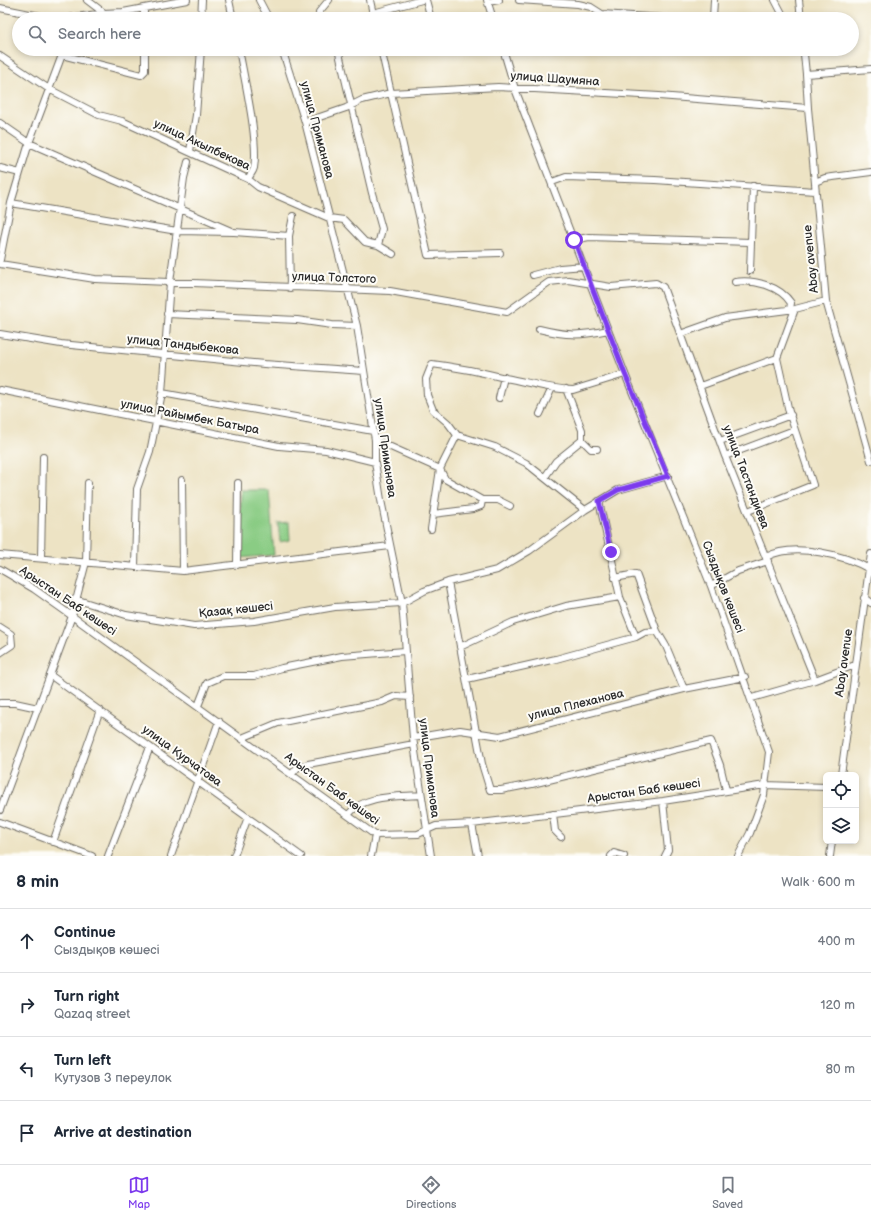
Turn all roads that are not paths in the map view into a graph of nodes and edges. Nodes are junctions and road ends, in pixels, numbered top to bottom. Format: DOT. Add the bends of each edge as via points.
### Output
graph roads {
  1 [pos="87,0"];
  2 [pos="187,0"];
  3 [pos="202,0"];
  4 [pos="229,0"];
  5 [pos="259,0"];
  6 [pos="329,0"];
  7 [pos="370,0"];
  8 [pos="422,0"];
  9 [pos="426,0"];
  10 [pos="499,0"];
  11 [pos="519,0"];
  12 [pos="714,0"];
  13 [pos="775,0"];
  14 [pos="799,0"];
  15 [pos="488,1"];
  16 [pos="578,2"];
  17 [pos="0,8"];
  18 [pos="144,9"];
  19 [pos="20,12"];
  20 [pos="103,12"];
  21 [pos="124,12"];
  22 [pos="201,12"];
  23 [pos="232,12"];
  24 [pos="265,12"];
  25 [pos="319,12"];
  26 [pos="372,12"];
  27 [pos="385,12"];
  28 [pos="429,12"];
  29 [pos="492,12"];
  30 [pos="595,12"];
  31 [pos="713,12"];
  32 [pos="781,12"];
  33 [pos="800,12"];
  34 [pos="0,56"];
  35 [pos="60,56"];
  36 [pos="75,56"];
  37 [pos="145,56"];
  38 [pos="200,56"];
  39 [pos="240,56"];
  40 [pos="284,56"];
  41 [pos="340,56"];
  42 [pos="383,56"];
  43 [pos="505,56"];
  44 [pos="804,56"];
  45 [pos="871,69"];
  46 [pos="806,74"];
  47 [pos="49,89"];
  48 [pos="516,89"];
  49 [pos="391,93"];
  50 [pos="351,104"];
  51 [pos="808,108"];
  52 [pos="305,122"];
  53 [pos="0,123"];
  54 [pos="29,143"];
  55 [pos="190,151"];
  56 [pos="188,162"];
  57 [pos="0,168"];
  58 [pos="871,172"];
  59 [pos="20,173"];
  60 [pos="248,179"];
  61 [pos="552,182"];
  62 [pos="815,182"];
  63 [pos="753,186"];
  64 [pos="815,191"];
  65 [pos="11,203"];
  66 [pos="181,208"];
  67 [pos="293,216"];
  68 [pos="329,218"];
  69 [pos="214,223"];
  70 [pos="177,231"];
  71 [pos="215,232"];
  72 [pos="234,232"];
  73 [pos="289,236"];
  74 [pos="574,240"];
  75 [pos="751,242"];
  76 [pos="378,245"];
  77 [pos="500,253"];
  78 [pos="393,254"];
  79 [pos="0,260"];
  80 [pos="0,264"];
  81 [pos="584,266"];
  82 [pos="750,271"];
  83 [pos="533,275"];
  84 [pos="170,282"];
  85 [pos="734,282"];
  86 [pos="656,283"];
  87 [pos="592,285"];
  88 [pos="290,288"];
  89 [pos="348,289"];
  90 [pos="826,301"];
  91 [pos="793,309"];
  92 [pos="168,314"];
  93 [pos="357,326"];
  94 [pos="539,329"];
  95 [pos="608,330"];
  96 [pos="0,334"];
  97 [pos="680,334"];
  98 [pos="166,353"];
  99 [pos="777,358"];
  100 [pos="364,371"];
  101 [pos="625,374"];
  102 [pos="504,377"];
  103 [pos="700,386"];
  104 [pos="552,388"];
  105 [pos="566,389"];
  106 [pos="0,390"];
  107 [pos="162,393"];
  108 [pos="499,398"];
  109 [pos="540,414"];
  110 [pos="791,415"];
  111 [pos="156,421"];
  112 [pos="794,430"];
  113 [pos="373,431"];
  114 [pos="457,435"];
  115 [pos="375,440"];
  116 [pos="582,440"];
  117 [pos="720,441"];
  118 [pos="597,449"];
  119 [pos="725,456"];
  120 [pos="43,457"];
  121 [pos="871,461"];
  122 [pos="375,462"];
  123 [pos="440,469"];
  124 [pos="668,476"];
  125 [pos="545,477"];
  126 [pos="182,480"];
  127 [pos="88,483"];
  128 [pos="238,483"];
  129 [pos="482,500"];
  130 [pos="599,501"];
  131 [pos="510,506"];
  132 [pos="585,510"];
  133 [pos="748,511"];
  134 [pos="433,514"];
  135 [pos="432,529"];
  136 [pos="390,546"];
  137 [pos="871,554"];
  138 [pos="0,555"];
  139 [pos="41,558"];
  140 [pos="767,559"];
  141 [pos="86,562"];
  142 [pos="237,565"];
  143 [pos="135,567"];
  144 [pos="0,569"];
  145 [pos="870,569"];
  146 [pos="183,571"];
  147 [pos="615,578"];
  148 [pos="448,582"];
  149 [pos="711,586"];
  150 [pos="620,597"];
  151 [pos="864,598"];
  152 [pos="76,599"];
  153 [pos="402,603"];
  154 [pos="871,603"];
  155 [pos="72,616"];
  156 [pos="0,627"];
  157 [pos="657,631"];
  158 [pos="636,637"];
  159 [pos="460,647"];
  160 [pos="405,651"];
  161 [pos="0,653"];
  162 [pos="855,665"];
  163 [pos="50,675"];
  164 [pos="745,677"];
  165 [pos="467,679"];
  166 [pos="815,680"];
  167 [pos="684,689"];
  168 [pos="410,697"];
  169 [pos="752,698"];
  170 [pos="0,703"];
  171 [pos="198,706"];
  172 [pos="38,708"];
  173 [pos="100,710"];
  174 [pos="219,721"];
  175 [pos="477,733"];
  176 [pos="242,738"];
  177 [pos="413,741"];
  178 [pos="150,747"];
  179 [pos="841,772"];
  180 [pos="292,774"];
  181 [pos="198,781"];
  182 [pos="765,785"];
  183 [pos="823,787"];
  184 [pos="726,790"];
  185 [pos="421,795"];
  186 [pos="664,801"];
  187 [pos="0,810"];
  188 [pos="553,814"];
  189 [pos="348,815"];
  190 [pos="248,817"];
  191 [pos="0,822"];
  192 [pos="472,824"];
  193 [pos="426,829"];
  194 [pos="375,835"];
  195 [pos="561,837"];
  196 [pos="53,842"];
  197 [pos="832,844"];
  198 [pos="298,855"];
  199 [pos="92,856"];
  200 [pos="108,856"];
  201 [pos="171,856"];
  202 [pos="234,856"];
  203 [pos="371,856"];
  204 [pos="431,856"];
  205 [pos="478,856"];
  206 [pos="610,856"];
  207 [pos="624,856"];
  208 [pos="665,856"];
  209 [pos="738,856"];
  210 [pos="830,856"];
  1 -- 20 [label="street"];
  2 -- 18 [label="street"];
  3 -- 22 [label="street"];
  4 -- 23 [label="street"];
  5 -- 24 [label="street"];
  6 -- 25 [label="street"];
  7 -- 26 [label="street"];
  8 -- 27 [label="street"];
  9 -- 28 [label="street"];
  10 -- 15 [label="street"];
  11 -- 16 [label="street"];
  12 -- 31 [label="street"];
  13 -- 32 [label="street"];
  14 -- 33 [label="street"];
  15 -- 29 [label="street"];
  16 -- 30 [label="street" via="591,7"];
  17 -- 19 [label="street"];
  18 -- 21 [label="street"];
  34 -- 47 [label="street, улица Акылбекова"];
  35 -- 47 [label="street"];
  36 -- 37 [label="street" via="141,75 146,71"];
  38 -- 55 [label="street" via="196,115"];
  39 -- 60 [label="street" via="255,159 254,170"];
  40 -- 52 [label="street, улица Приманова"];
  41 -- 50 [label="street"];
  42 -- 49 [label="street"];
  43 -- 48 [label="street, Сыздықов көшесі"];
  44 -- 46 [label="street, Abay avenue"];
  45 -- 46 [label="street"];
  46 -- 51 [label="street, Abay avenue"];
  47 -- 54 [label="street"];
  47 -- 55 [label="street, улица Акылбекова" via="99,115 122,121"];
  48 -- 49 [label="street, улица Шаумяна" via="498,87"];
  48 -- 51 [label="street, улица Шаумяна" via="659,96"];
  48 -- 61 [label="street, Сыздықов көшесі"];
  49 -- 50 [label="street, улица Шаумяна"];
  49 -- 77 [label="street" via="428,255"];
  50 -- 52 [label="street, улица Шаумяна"];
  50 -- 76 [label="street" via="382,228"];
  51 -- 62 [label="street, Abay avenue"];
  52 -- 68 [label="street, улица Приманова"];
  53 -- 54 [label="street"];
  54 -- 59 [label="street"];
  54 -- 66 [label="street"];
  55 -- 60 [label="street, улица Акылбекова"];
  56 -- 66 [label="street"];
  57 -- 59 [label="street"];
  58 -- 62 [label="street" via="825,178"];
  59 -- 65 [label="street"];
  60 -- 68 [label="street, улица Акылбекова" via="258,187"];
  61 -- 63 [label="street" via="566,177"];
  61 -- 74 [label="street, Сыздықов көшесі"];
  62 -- 64 [label="street, Abay avenue"];
  63 -- 64 [label="street"];
  63 -- 75 [label="street"];
  64 -- 90 [label="street, Abay avenue"];
  65 -- 70 [label="street"];
  65 -- 79 [label="street"];
  66 -- 69 [label="street"];
  66 -- 70 [label="street"];
  67 -- 73 [label="street"];
  68 -- 76 [label="street, улица Акылбекова" via="344,220 365,242"];
  68 -- 89 [label="street, улица Приманова"];
  69 -- 71 [label="street"];
  69 -- 72 [label="street"];
  70 -- 71 [label="street"];
  70 -- 84 [label="street"];
  71 -- 72 [label="street"];
  72 -- 73 [label="street"];
  73 -- 88 [label="street"];
  74 -- 75 [label="street" via="589,237"];
  74 -- 81 [label="street, Сыздықов көшесі"];
  75 -- 82 [label="street"];
  76 -- 78 [label="street, улица Акылбекова"];
  80 -- 84 [label="street, улица Толстого" via="95,279"];
  81 -- 83 [label="street" via="560,268"];
  81 -- 87 [label="street, Сыздықов көшесі"];
  84 -- 88 [label="street, улица Толстого"];
  84 -- 92 [label="street"];
  85 -- 91 [label="street" via="746,280 786,294"];
  86 -- 87 [label="street, улица Толстого" via="611,287"];
  86 -- 97 [label="street, улица Тастандиева" via="663,287"];
  87 -- 89 [label="street, улица Толстого" via="568,280 549,282 507,312 390,291"];
  87 -- 95 [label="street, Сыздықов көшесі"];
  88 -- 89 [label="street, улица Толстого"];
  89 -- 93 [label="street, улица Приманова"];
  90 -- 91 [label="street"];
  90 -- 121 [label="street, Abay avenue"];
  91 -- 97 [label="street" via="725,318"];
  91 -- 99 [label="street"];
  92 -- 93 [label="street" via="297,320"];
  92 -- 98 [label="street"];
  93 -- 100 [label="street, улица Приманова"];
  94 -- 95 [label="street" via="580,336"];
  95 -- 101 [label="street, Сыздықов көшесі"];
  96 -- 98 [label="street, улица Тандыбекова" via="61,344"];
  97 -- 103 [label="street, улица Тастандиева"];
  98 -- 100 [label="street, улица Тандыбекова" via="264,364"];
  98 -- 107 [label="street"];
  99 -- 103 [label="street"];
  99 -- 110 [label="street"];
  100 -- 113 [label="street, улица Приманова"];
  101 -- 105 [label="street" via="573,390"];
  101 -- 124 [label="street, Сыздықов көшесі"];
  102 -- 104 [label="street"];
  102 -- 108 [label="street"];
  102 -- 114 [label="street" via="432,364 426,379 427,395 433,410"];
  103 -- 117 [label="street, улица Тастандиева"];
  104 -- 105 [label="street"];
  104 -- 109 [label="street"];
  105 -- 116 [label="street" via="582,430"];
  106 -- 111 [label="street, улица Райымбек Батыра"];
  107 -- 111 [label="street"];
  107 -- 113 [label="street"];
  110 -- 112 [label="street"];
  110 -- 117 [label="street"];
  111 -- 122 [label="street, улица Райымбек Батыра" via="279,446 326,450"];
  111 -- 143 [label="street" via="150,452 137,489"];
  112 -- 119 [label="street"];
  112 -- 133 [label="street" via="813,485"];
  113 -- 115 [label="street, улица Приманова"];
  114 -- 123 [label="street"];
  114 -- 125 [label="street" via="495,447 526,463"];
  115 -- 122 [label="street, улица Приманова"];
  115 -- 123 [label="street"];
  116 -- 118 [label="street" via="591,449"];
  116 -- 125 [label="street" via="556,461"];
  117 -- 119 [label="street, улица Тастандиева"];
  119 -- 133 [label="street, улица Тастандиева"];
  120 -- 139 [label="street"];
  122 -- 136 [label="street, улица Приманова"];
  123 -- 129 [label="street" via="445,479"];
  123 -- 134 [label="street"];
  124 -- 130 [label="street" via="618,490"];
  124 -- 149 [label="street, Сыздықов көшесі"];
  125 -- 132 [label="street"];
  126 -- 146 [label="street"];
  127 -- 141 [label="street"];
  128 -- 142 [label="street"];
  129 -- 131 [label="street" via="498,500"];
  129 -- 134 [label="street" via="481,506 473,509"];
  130 -- 132 [label="street"];
  130 -- 147 [label="street"];
  132 -- 148 [label="street" via="529,551 497,570"];
  133 -- 140 [label="street, улица Тастандиева"];
  134 -- 135 [label="street"];
  136 -- 142 [label="street"];
  136 -- 153 [label="street, улица Приманова"];
  137 -- 145 [label="street, Abay avenue"];
  138 -- 139 [label="street"];
  139 -- 141 [label="street"];
  140 -- 145 [label="street" via="773,553 824,553 864,564"];
  140 -- 149 [label="street"];
  140 -- 166 [label="street, улица Тастандиева"];
  141 -- 143 [label="street"];
  141 -- 152 [label="street"];
  142 -- 146 [label="street"];
  143 -- 146 [label="street"];
  144 -- 155 [label="street, Арыстан Баб көшесі"];
  145 -- 151 [label="street, Abay avenue"];
  147 -- 150 [label="street"];
  147 -- 157 [label="street" via="636,574"];
  148 -- 153 [label="street"];
  148 -- 159 [label="street"];
  149 -- 164 [label="street, Сыздықов көшесі"];
  150 -- 158 [label="street"];
  150 -- 159 [label="street" via="566,606 513,622"];
  151 -- 154 [label="street"];
  151 -- 162 [label="street, Abay avenue"];
  152 -- 153 [label="street, Қазақ көшесі" via="126,615 194,626 254,621 335,607"];
  152 -- 155 [label="street"];
  153 -- 160 [label="street, улица Приманова"];
  155 -- 163 [label="street"];
  155 -- 171 [label="street, Арыстан Баб көшесі"];
  156 -- 161 [label="street" via="11,634 12,645"];
  157 -- 158 [label="street" via="645,632"];
  157 -- 167 [label="street"];
  158 -- 165 [label="street" via="556,659"];
  159 -- 165 [label="street"];
  160 -- 168 [label="street, улица Приманова"];
  160 -- 171 [label="street" via="342,656 254,676 216,678 207,683"];
  162 -- 166 [label="street"];
  162 -- 179 [label="street, Abay avenue"];
  163 -- 172 [label="street"];
  163 -- 173 [label="street, улица Курчатова"];
  164 -- 167 [label="street, улица Плеханова"];
  164 -- 169 [label="street, Сыздықов көшесі"];
  165 -- 175 [label="street"];
  166 -- 169 [label="street"];
  167 -- 175 [label="street, улица Плеханова" via="500,736"];
  168 -- 176 [label="street" via="396,696 382,702 278,723"];
  168 -- 177 [label="street, улица Приманова"];
  169 -- 182 [label="street, Сыздықов көшесі" via="769,752"];
  170 -- 172 [label="street"];
  171 -- 174 [label="street, Арыстан Баб көшесі"];
  172 -- 187 [label="street"];
  173 -- 178 [label="street, улица Курчатова"];
  173 -- 196 [label="street"];
  174 -- 176 [label="street, Арыстан Баб көшесі"];
  174 -- 181 [label="street"];
  175 -- 177 [label="street, улица Плеханова" via="460,730"];
  175 -- 184 [label="street" via="482,764 490,790 532,784 711,741"];
  176 -- 180 [label="street, Арыстан Баб көшесі"];
  177 -- 180 [label="street, улица Плеханова" via="308,764 297,768"];
  177 -- 185 [label="street, улица Приманова"];
  178 -- 181 [label="street, улица Курчатова"];
  178 -- 200 [label="street"];
  180 -- 189 [label="street, Арыстан Баб көшесі"];
  181 -- 190 [label="street, улица Курчатова"];
  181 -- 201 [label="street"];
  182 -- 183 [label="street, Арыстан Баб көшесі"];
  182 -- 184 [label="street, Арыстан Баб көшесі"];
  182 -- 209 [label="street, Сыздықов көшесі" via="764,796 750,834"];
  184 -- 186 [label="street, Арыстан Баб көшесі"];
  185 -- 189 [label="street" via="368,801 354,806"];
  185 -- 193 [label="street, улица Приманова"];
  186 -- 188 [label="street, Арыстан Баб көшесі"];
  186 -- 208 [label="street" via="668,850"];
  188 -- 192 [label="street, Арыстан Баб көшесі"];
  188 -- 195 [label="street" via="554,831"];
  189 -- 194 [label="street, Арыстан Баб көшесі"];
  190 -- 198 [label="street, улица Курчатова"];
  190 -- 202 [label="street"];
  191 -- 196 [label="street"];
  192 -- 193 [label="street, Арыстан Баб көшесі"];
  192 -- 205 [label="street"];
  193 -- 194 [label="street, Арыстан Баб көшесі" via="418,834"];
  193 -- 204 [label="street, улица Приманова"];
  194 -- 203 [label="street"];
  196 -- 199 [label="street"];
  197 -- 210 [label="street"];
  206 -- 207 [label="street" via="614,853"];
}
